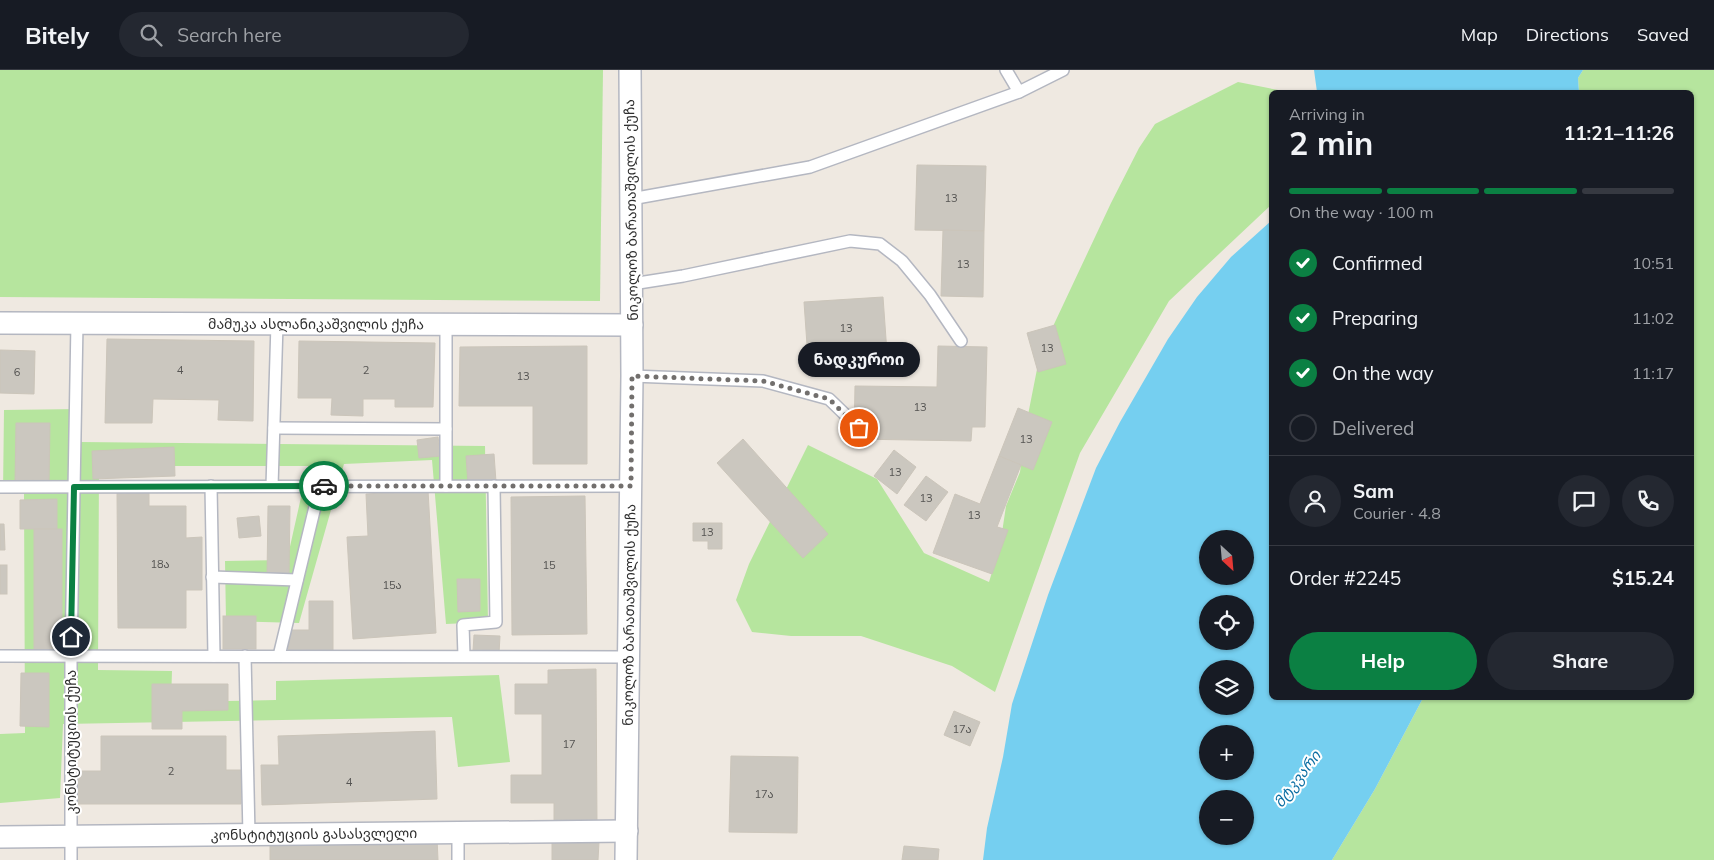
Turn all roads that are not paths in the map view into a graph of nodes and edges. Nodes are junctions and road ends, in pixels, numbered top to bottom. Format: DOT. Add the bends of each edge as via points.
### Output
graph roads {
  1 [pos="630,70"];
  2 [pos="1006,70"];
  3 [pos="1063,70"];
  4 [pos="1019,92"];
  5 [pos="631,199"];
  6 [pos="632,284"];
  7 [pos="0,323"];
  8 [pos="77,323"];
  9 [pos="277,324"];
  10 [pos="446,324"];
  11 [pos="632,325"];
  12 [pos="961,341"];
  13 [pos="632,376"];
  14 [pos="274,428"];
  15 [pos="859,428"];
  16 [pos="446,429"];
  17 [pos="211,486"];
  18 [pos="272,486"];
  19 [pos="320,486"];
  20 [pos="446,486"];
  21 [pos="494,486"];
  22 [pos="631,486"];
  23 [pos="0,487"];
  24 [pos="74,487"];
  25 [pos="212,577"];
  26 [pos="296,580"];
  27 [pos="0,656"];
  28 [pos="71,656"];
  29 [pos="214,656"];
  30 [pos="245,656"];
  31 [pos="279,656"];
  32 [pos="464,656"];
  33 [pos="629,657"];
  34 [pos="626,831"];
  35 [pos="458,834"];
  36 [pos="249,835"];
  37 [pos="70,836"];
  38 [pos="0,837"];
  39 [pos="71,860"];
  40 [pos="458,860"];
  41 [pos="626,860"];
  1 -- 5 [label="street, ნიკოლოზ ბარათაშვილის ქუჩა"];
  2 -- 4 [label="lane"];
  3 -- 4 [label="lane"];
  4 -- 5 [label="lane" via="810,167"];
  5 -- 6 [label="street, ნიკოლოზ ბარათაშვილის ქუჩა"];
  6 -- 11 [label="street, ნიკოლოზ ბარათაშვილის ქუჩა"];
  6 -- 12 [label="lane" via="850,241 880,244 902,261"];
  7 -- 8 [label="street, მამუკა ასლანიკაშვილის ქუჩა"];
  8 -- 9 [label="street, მამუკა ასლანიკაშვილის ქუჩა"];
  8 -- 24 [label="lane, კონსტიტუციის ქუჩა"];
  9 -- 10 [label="street, მამუკა ასლანიკაშვილის ქუჩა"];
  9 -- 14 [label="lane"];
  10 -- 11 [label="street, მამუკა ასლანიკაშვილის ქუჩა"];
  10 -- 16 [label="lane"];
  11 -- 13 [label="street, ნიკოლოზ ბარათაშვილის ქუჩა"];
  13 -- 15 [label="lane" via="763,381 829,399"];
  13 -- 22 [label="street, ნიკოლოზ ბარათაშვილის ქუჩა"];
  14 -- 16 [label="lane"];
  14 -- 18 [label="lane"];
  16 -- 20 [label="lane"];
  17 -- 18 [label="lane"];
  17 -- 24 [label="lane"];
  17 -- 25 [label="lane"];
  18 -- 19 [label="lane"];
  19 -- 20 [label="lane"];
  19 -- 26 [label="lane"];
  20 -- 21 [label="lane"];
  21 -- 22 [label="lane"];
  21 -- 32 [label="lane" via="496,622 464,625"];
  22 -- 33 [label="street, ნიკოლოზ ბარათაშვილის ქუჩა"];
  23 -- 24 [label="lane"];
  24 -- 28 [label="lane, კონსტიტუციის ქუჩა"];
  25 -- 26 [label="lane"];
  25 -- 29 [label="lane"];
  26 -- 31 [label="lane"];
  27 -- 28 [label="lane"];
  28 -- 29 [label="lane"];
  28 -- 37 [label="lane, კონსტიტუციის ქუჩა"];
  29 -- 30 [label="lane"];
  30 -- 31 [label="lane"];
  30 -- 36 [label="lane"];
  31 -- 32 [label="lane"];
  32 -- 33 [label="lane"];
  33 -- 34 [label="street, ნიკოლოზ ბარათაშვილის ქუჩა"];
  34 -- 35 [label="street, კონსტიტუციის გასასვლელი"];
  34 -- 41 [label="street, ნიკოლოზ ბარათაშვილის ქუჩა"];
  35 -- 36 [label="street, კონსტიტუციის გასასვლელი"];
  35 -- 40 [label="lane"];
  36 -- 37 [label="street, კონსტიტუციის გასასვლელი"];
  37 -- 38 [label="street, კონსტიტუციის გასასვლელი"];
  37 -- 39 [label="lane, კონსტიტუციის ქუჩა"];
}
